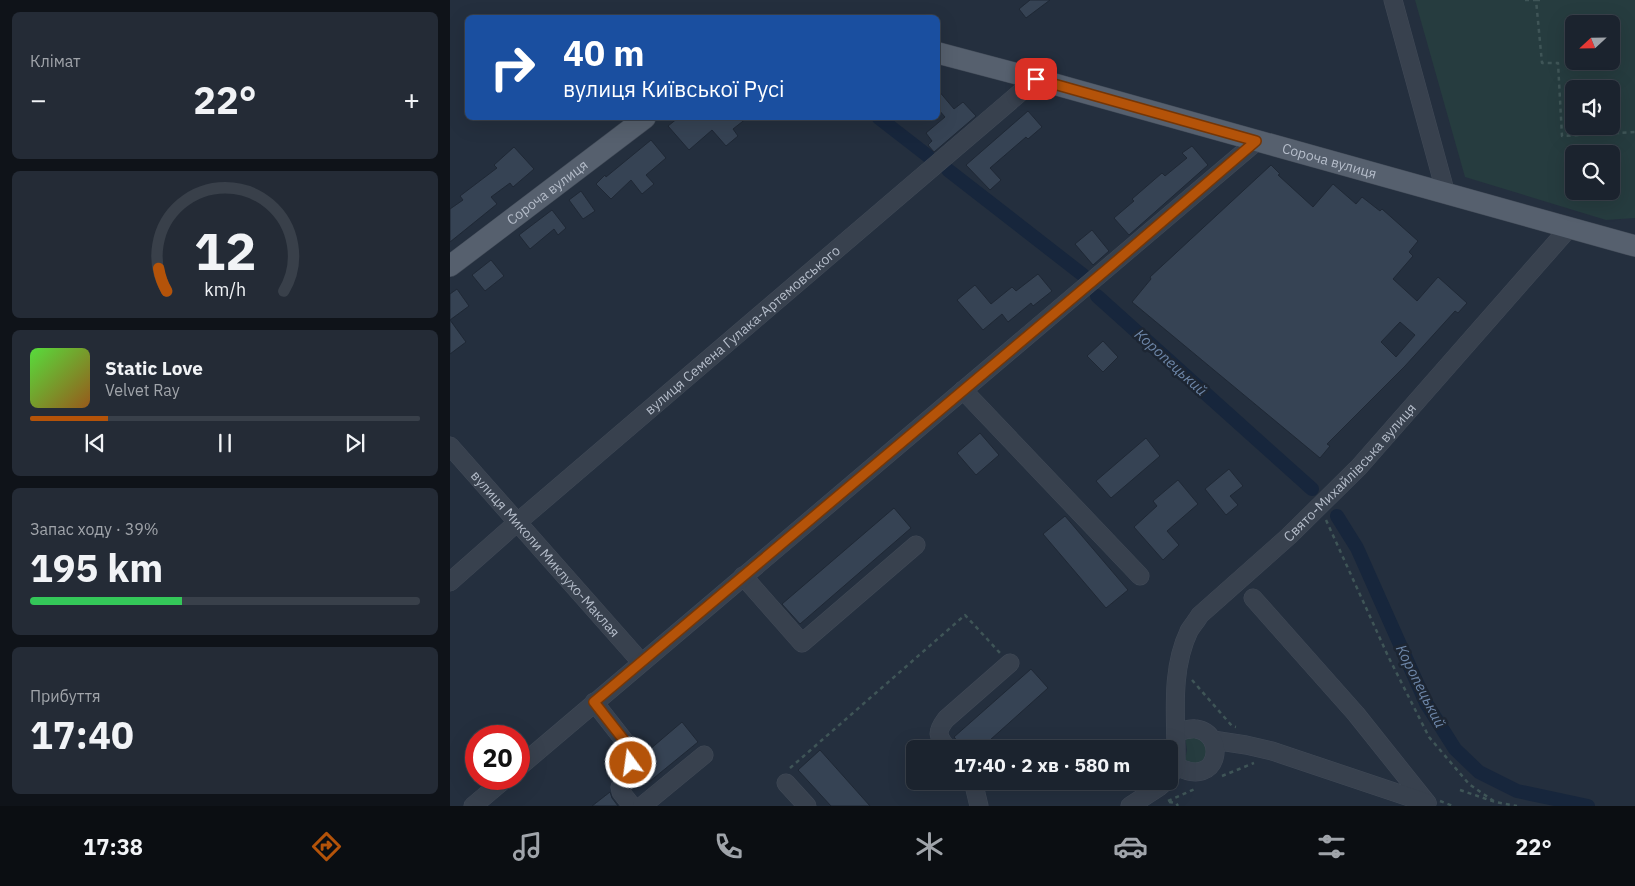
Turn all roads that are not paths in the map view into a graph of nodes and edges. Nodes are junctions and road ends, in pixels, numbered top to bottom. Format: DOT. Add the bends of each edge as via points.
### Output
graph roads {
  1 [pos="1393,0"];
  2 [pos="940,54"];
  3 [pos="1036,79"];
  4 [pos="642,120"];
  5 [pos="1256,141"];
  6 [pos="1446,194"];
  7 [pos="1569,228"];
  8 [pos="1635,246"];
  9 [pos="450,266"];
  10 [pos="963,390"];
  11 [pos="450,446"];
  12 [pos="518,522"];
  13 [pos="916,545"];
  14 [pos="743,576"];
  15 [pos="1140,576"];
  16 [pos="450,582"];
  17 [pos="1253,598"];
  18 [pos="641,662"];
  19 [pos="1010,663"];
  20 [pos="594,702"];
  21 [pos="1177,732"];
  22 [pos="941,740"];
  23 [pos="1176,740"];
  24 [pos="1214,745"];
  25 [pos="704,755"];
  26 [pos="530,757"];
  27 [pos="1178,771"];
  28 [pos="786,783"];
  29 [pos="492,790"];
  30 [pos="975,790"];
  31 [pos="1154,790"];
  32 [pos="1426,800"];
  33 [pos="473,806"];
  34 [pos="632,806"];
  35 [pos="642,806"];
  36 [pos="807,806"];
  37 [pos="979,806"];
  38 [pos="1130,806"];
  1 -- 6 [label="street"];
  2 -- 3 [label="main road, Сороча вулиця"];
  3 -- 5 [label="main road, Сороча вулиця"];
  3 -- 12 [label="street, вулиця Семена Гулака-Артемовського"];
  4 -- 9 [label="main road, Сороча вулиця"];
  5 -- 6 [label="main road, Сороча вулиця"];
  5 -- 10 [label="street"];
  6 -- 7 [label="main road, Сороча вулиця"];
  7 -- 8 [label="main road, Сороча вулиця"];
  7 -- 21 [label="street, Свято-Михайлівська вулиця" via="1359,467 1289,536 1200,615 1189,631 1176,678"];
  10 -- 14 [label="street"];
  10 -- 15 [label="street"];
  11 -- 12 [label="street, вулиця Миколи Миклухо-Маклая"];
  12 -- 16 [label="street, вулиця Семена Гулака-Артемовського"];
  12 -- 18 [label="street, вулиця Миколи Миклухо-Маклая"];
  13 -- 14 [label="street" via="802,643"];
  14 -- 18 [label="street"];
  17 -- 32 [label="street" via="1356,714"];
  18 -- 20 [label="street"];
  19 -- 22 [label="street" via="946,719 938,733"];
  20 -- 26 [label="street"];
  20 -- 34 [label="street" via="631,752 630,774 620,792"];
  21 -- 23 [label="street"];
  21 -- 24 [label="street" via="1204,731"];
  24 -- 27 [label="street" via="1212,763 1202,771"];
  24 -- 32 [label="street" via="1244,737 1272,752"];
  25 -- 35 [label="street"];
  28 -- 36 [label="street"];
  29 -- 33 [label="street"];
  30 -- 37 [label="street"];
  31 -- 38 [label="street"];
}
